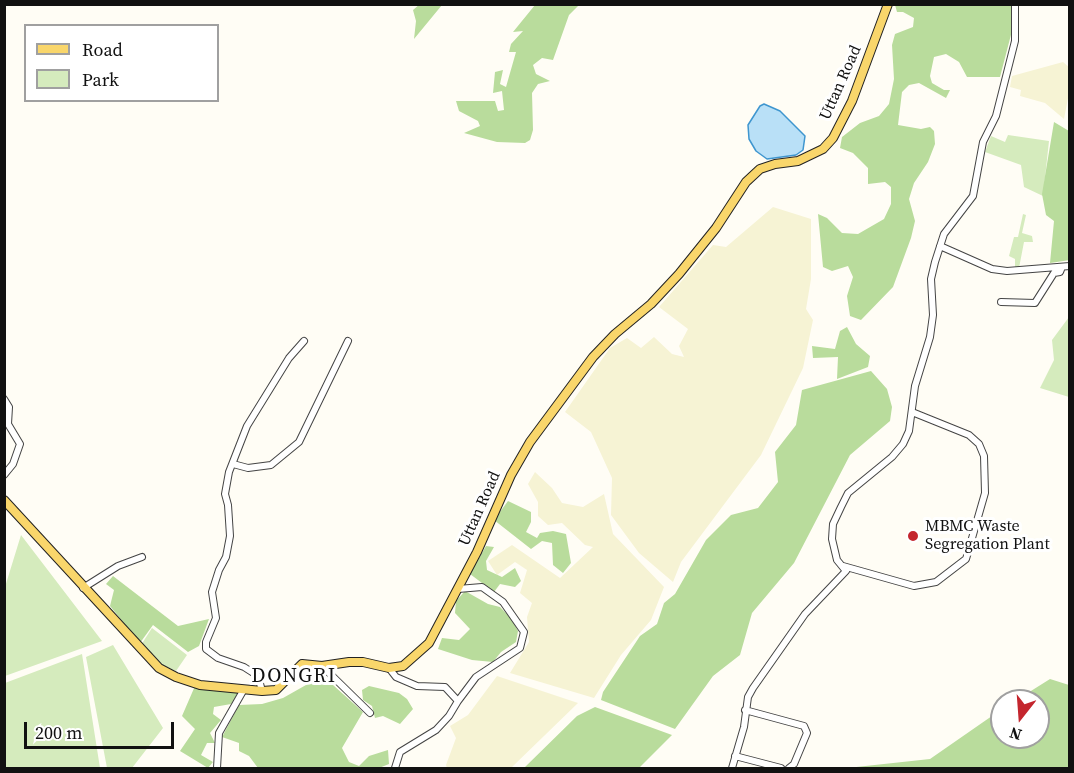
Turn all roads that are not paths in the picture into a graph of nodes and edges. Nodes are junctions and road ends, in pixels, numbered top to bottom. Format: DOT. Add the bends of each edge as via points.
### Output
graph roads {
  1 [pos="888,4"];
  2 [pos="1015,4"];
  3 [pos="940,246"];
  4 [pos="1070,266"];
  5 [pos="1062,267"];
  6 [pos="1001,302"];
  7 [pos="304,340"];
  8 [pos="348,341"];
  9 [pos="4,399"];
  10 [pos="912,412"];
  11 [pos="233,464"];
  12 [pos="4,475"];
  13 [pos="4,500"];
  14 [pos="142,557"];
  15 [pos="840,563"];
  16 [pos="83,588"];
  17 [pos="458,589"];
  18 [pos="322,666"];
  19 [pos="389,668"];
  20 [pos="243,691"];
  21 [pos="262,692"];
  22 [pos="458,701"];
  23 [pos="745,710"];
  24 [pos="370,714"];
  25 [pos="735,756"];
  26 [pos="217,768"];
  27 [pos="395,768"];
  28 [pos="732,768"];
  29 [pos="781,768"];
  30 [pos="789,768"];
  1 -- 17 [label="main road, Uttan Road" via="852,101 833,138 823,149 760,170 746,182 679,274 593,357 515,467"];
  2 -- 3 [label="street" via="1015,41 996,116 981,148 973,196 944,234"];
  3 -- 5 [label="street" via="992,269"];
  3 -- 10 [label="street" via="931,279 930,337 915,386"];
  4 -- 5 [label="street"];
  5 -- 6 [label="street" via="1035,303"];
  7 -- 11 [label="street" via="247,426"];
  8 -- 11 [label="street" via="299,442 271,465 249,468"];
  9 -- 12 [label="street" via="9,407 8,424 20,444"];
  10 -- 15 [label="street" via="903,444 848,493 841,507 833,524 832,539"];
  10 -- 15 [label="street" via="969,435 984,456 985,493 966,559 936,582 914,586 876,573 850,570"];
  11 -- 21 [label="street" via="225,495 230,536 212,592 216,618 206,649 258,676"];
  13 -- 16 [label="main road"];
  14 -- 16 [label="street" via="118,566"];
  15 -- 23 [label="street" via="846,571 805,614 753,688"];
  16 -- 20 [label="main road" via="159,668 200,685"];
  17 -- 19 [label="main road, Uttan Road" via="422,651 403,666"];
  17 -- 22 [label="street" via="482,587 503,602 524,632 520,648 476,677"];
  18 -- 19 [label="main road" via="363,662"];
  18 -- 21 [label="main road" via="303,664 276,690"];
  18 -- 24 [label="street"];
  19 -- 22 [label="street" via="417,686 445,687"];
  20 -- 21 [label="main road"];
  20 -- 26 [label="street" via="219,733"];
  22 -- 27 [label="street" via="436,729 400,752"];
  23 -- 25 [label="street"];
  23 -- 30 [label="street" via="804,726 807,733"];
  25 -- 28 [label="street"];
  25 -- 29 [label="street"];
}
